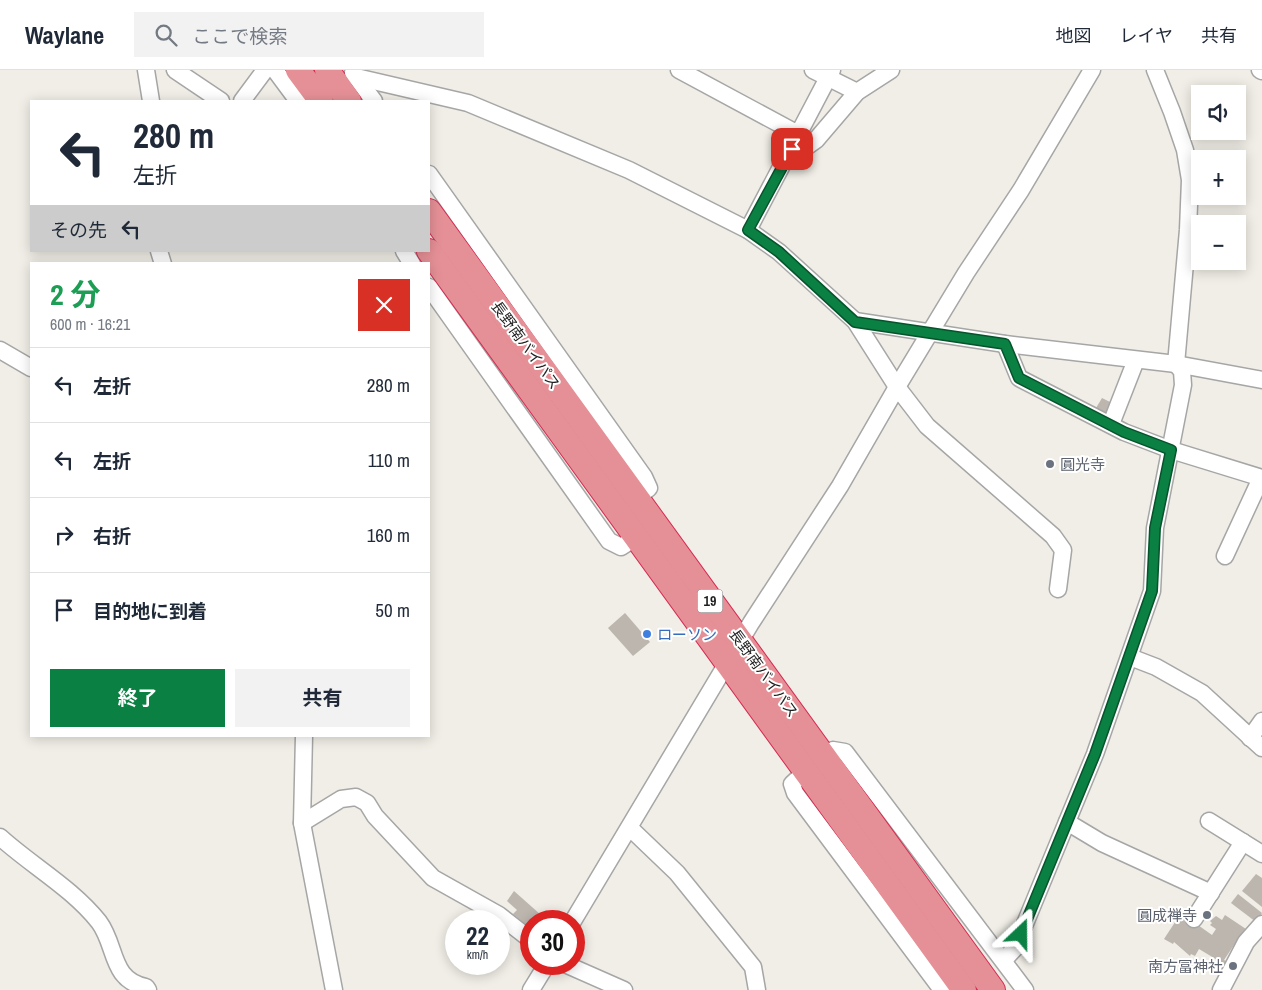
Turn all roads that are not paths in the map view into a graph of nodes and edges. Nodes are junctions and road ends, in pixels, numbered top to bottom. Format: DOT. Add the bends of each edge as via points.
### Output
graph roads {
  1 [pos="146,70"];
  2 [pos="175,70"];
  3 [pos="265,70"];
  4 [pos="275,70"];
  5 [pos="298,70"];
  6 [pos="326,70"];
  7 [pos="679,70"];
  8 [pos="813,70"];
  9 [pos="891,70"];
  10 [pos="1092,70"];
  11 [pos="1154,70"];
  12 [pos="353,74"];
  13 [pos="830,74"];
  14 [pos="857,92"];
  15 [pos="151,100"];
  16 [pos="220,100"];
  17 [pos="243,100"];
  18 [pos="297,100"];
  19 [pos="319,100"];
  20 [pos="348,100"];
  21 [pos="373,100"];
  22 [pos="800,135"];
  23 [pos="784,163"];
  24 [pos="430,178"];
  25 [pos="434,192"];
  26 [pos="430,212"];
  27 [pos="748,230"];
  28 [pos="430,252"];
  29 [pos="430,288"];
  30 [pos="855,322"];
  31 [pos="932,331"];
  32 [pos="1005,344"];
  33 [pos="0,350"];
  34 [pos="1136,360"];
  35 [pos="1176,364"];
  36 [pos="30,367"];
  37 [pos="1262,380"];
  38 [pos="897,387"];
  39 [pos="1111,424"];
  40 [pos="1171,450"];
  41 [pos="1262,478"];
  42 [pos="637,498"];
  43 [pos="635,538"];
  44 [pos="1226,556"];
  45 [pos="1058,589"];
  46 [pos="741,642"];
  47 [pos="1130,657"];
  48 [pos="728,664"];
  49 [pos="1262,721"];
  50 [pos="304,737"];
  51 [pos="1256,743"];
  52 [pos="824,756"];
  53 [pos="806,771"];
  54 [pos="1209,821"];
  55 [pos="1067,822"];
  56 [pos="302,823"];
  57 [pos="630,828"];
  58 [pos="0,836"];
  59 [pos="1243,842"];
  60 [pos="1262,854"];
  61 [pos="1211,893"];
  62 [pos="580,910"];
  63 [pos="1194,919"];
  64 [pos="1262,924"];
  65 [pos="520,931"];
  66 [pos="1004,960"];
  67 [pos="585,973"];
  68 [pos="540,975"];
  69 [pos="148,990"];
  70 [pos="334,990"];
  71 [pos="530,990"];
  72 [pos="624,990"];
  73 [pos="757,990"];
  74 [pos="942,990"];
  75 [pos="964,990"];
  76 [pos="993,990"];
  77 [pos="1025,990"];
  78 [pos="1221,990"];
  1 -- 15 [label="street"];
  2 -- 16 [label="street"];
  3 -- 17 [label="street"];
  4 -- 18 [label="street"];
  5 -- 19 [label="highway"];
  6 -- 20 [label="highway"];
  7 -- 22 [label="street"];
  8 -- 13 [label="street"];
  9 -- 14 [label="street"];
  10 -- 31 [label="street" via="1052,141"];
  11 -- 35 [label="street" via="1182,140 1190,180"];
  12 -- 21 [label="street"];
  12 -- 27 [label="street" via="468,104 629,170"];
  13 -- 14 [label="street"];
  13 -- 22 [label="street"];
  14 -- 23 [label="street" via="816,140"];
  22 -- 23 [label="street"];
  23 -- 27 [label="street"];
  24 -- 25 [label="street"];
  25 -- 42 [label="street" via="644,477 649,488"];
  26 -- 42 [label="highway, 長野南バイパス / 19"];
  27 -- 30 [label="street" via="779,252"];
  28 -- 43 [label="highway, 長野南バイパス / 19"];
  29 -- 43 [label="street" via="609,541 620,547"];
  30 -- 31 [label="street"];
  30 -- 38 [label="street"];
  31 -- 32 [label="street"];
  31 -- 38 [label="street"];
  32 -- 34 [label="street"];
  32 -- 39 [label="street" via="1019,378"];
  33 -- 36 [label="street"];
  34 -- 35 [label="street"];
  34 -- 39 [label="street"];
  35 -- 37 [label="street"];
  35 -- 40 [label="street" via="1182,371 1183,385"];
  38 -- 45 [label="street" via="927,426 1053,536 1063,550"];
  38 -- 46 [label="street" via="840,486"];
  39 -- 40 [label="street"];
  40 -- 41 [label="street"];
  40 -- 47 [label="street" via="1155,528 1152,591"];
  41 -- 44 [label="street"];
  42 -- 46 [label="highway, 長野南バイパス / 19"];
  43 -- 48 [label="highway, 長野南バイパス / 19"];
  46 -- 48 [label="street"];
  46 -- 52 [label="highway, 長野南バイパス / 19"];
  47 -- 51 [label="street" via="1202,694"];
  47 -- 55 [label="street"];
  48 -- 53 [label="highway, 長野南バイパス / 19"];
  48 -- 57 [label="street"];
  49 -- 51 [label="street"];
  50 -- 56 [label="street"];
  52 -- 66 [label="street" via="833,750 845,752"];
  52 -- 76 [label="highway, 長野南バイパス / 19"];
  53 -- 74 [label="street" via="792,784 796,793"];
  53 -- 75 [label="highway, 長野南バイパス / 19"];
  54 -- 59 [label="street"];
  55 -- 61 [label="street" via="1102,843"];
  55 -- 66 [label="street" via="1015,948"];
  56 -- 65 [label="street" via="341,798 356,797 367,803 432,878 499,915"];
  56 -- 70 [label="street"];
  57 -- 62 [label="street"];
  57 -- 73 [label="street" via="677,873 753,967"];
  58 -- 69 [label="street" via="59,884 100,923 122,974 133,984 146,986"];
  59 -- 60 [label="street"];
  59 -- 61 [label="street"];
  61 -- 63 [label="street"];
  64 -- 78 [label="street" via="1246,942"];
  66 -- 77 [label="street"];
  67 -- 72 [label="street"];
  68 -- 71 [label="street"];
}
